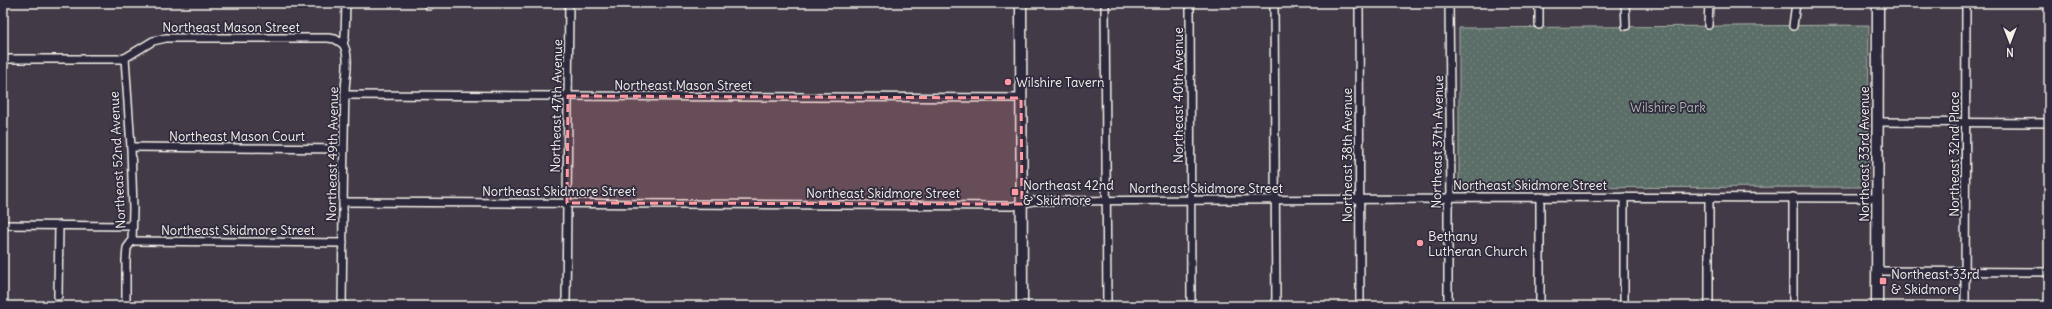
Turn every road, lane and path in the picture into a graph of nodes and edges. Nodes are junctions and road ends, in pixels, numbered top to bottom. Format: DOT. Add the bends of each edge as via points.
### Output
graph roads {
  1 [pos="346,3"];
  2 [pos="569,3"];
  3 [pos="1021,3"];
  4 [pos="1105,3"];
  5 [pos="1190,3"];
  6 [pos="1274,3"];
  7 [pos="1358,3"];
  8 [pos="1449,3"];
  9 [pos="1539,3"];
  10 [pos="1625,3"];
  11 [pos="1708,3"];
  12 [pos="1796,3"];
  13 [pos="1878,3"];
  14 [pos="1966,3"];
  15 [pos="1539,25"];
  16 [pos="1708,25"];
  17 [pos="1626,26"];
  18 [pos="1793,26"];
  19 [pos="343,44"];
  20 [pos="3,58"];
  21 [pos="125,58"];
  22 [pos="345,95"];
  23 [pos="568,96"];
  24 [pos="1021,98"];
  25 [pos="1878,122"];
  26 [pos="1966,122"];
  27 [pos="2049,123"];
  28 [pos="131,147"];
  29 [pos="343,149"];
  30 [pos="1451,197"];
  31 [pos="1540,197"];
  32 [pos="1624,197"];
  33 [pos="1709,197"];
  34 [pos="1793,197"];
  35 [pos="1877,198"];
  36 [pos="1275,199"];
  37 [pos="1360,199"];
  38 [pos="1106,200"];
  39 [pos="1191,200"];
  40 [pos="343,202"];
  41 [pos="567,203"];
  42 [pos="1022,204"];
  43 [pos="3,225"];
  44 [pos="58,225"];
  45 [pos="132,226"];
  46 [pos="132,241"];
  47 [pos="343,243"];
  48 [pos="1878,271"];
  49 [pos="1966,271"];
  50 [pos="2049,272"];
  51 [pos="58,296"];
  52 [pos="126,306"];
  53 [pos="342,306"];
  54 [pos="566,306"];
  55 [pos="1022,306"];
  56 [pos="1107,306"];
  57 [pos="1191,306"];
  58 [pos="1276,306"];
  59 [pos="1360,306"];
  60 [pos="1448,306"];
  61 [pos="1540,306"];
  62 [pos="1624,306"];
  63 [pos="1709,306"];
  64 [pos="1793,306"];
  65 [pos="1877,306"];
  66 [pos="1965,306"];
  1 -- 19 [label="street, Northeast 49th Avenue"];
  2 -- 23 [label="street, Northeast 47th Avenue"];
  3 -- 24 [label="main road"];
  4 -- 38 [label="street"];
  5 -- 39 [label="street, Northeast 40th Avenue"];
  6 -- 36 [label="street"];
  7 -- 37 [label="street, Northeast 38th Avenue"];
  8 -- 30 [label="street, Northeast 37th Avenue"];
  9 -- 15 [label="street"];
  10 -- 17 [label="street"];
  11 -- 16 [label="street"];
  12 -- 18 [label="street"];
  13 -- 25 [label="main road, Northeast 33rd Avenue"];
  14 -- 26 [label="street, Northeast 32nd Place"];
  19 -- 21 [label="street, Northeast Mason Street" via="328,38 166,38 153,41"];
  19 -- 22 [label="street, Northeast 49th Avenue" via="347,53"];
  20 -- 21 [label="street"];
  21 -- 28 [label="street, Northeast 52nd Avenue"];
  22 -- 23 [label="street, Northeast Mason Street"];
  22 -- 29 [label="street, Northeast 49th Avenue"];
  23 -- 24 [label="street, Northeast Mason Street"];
  23 -- 41 [label="street, Northeast 47th Avenue"];
  24 -- 42 [label="main road"];
  25 -- 26 [label="street"];
  25 -- 35 [label="main road, Northeast 33rd Avenue"];
  26 -- 27 [label="street"];
  26 -- 49 [label="street, Northeast 32nd Place"];
  28 -- 29 [label="street, Northeast Mason Court"];
  28 -- 45 [label="street, Northeast 52nd Avenue"];
  29 -- 40 [label="street, Northeast 49th Avenue"];
  30 -- 31 [label="street, Northeast Skidmore Street"];
  30 -- 37 [label="street, Northeast Skidmore Street"];
  30 -- 60 [label="street, Northeast 37th Avenue" via="1448,206"];
  31 -- 32 [label="street, Northeast Skidmore Street"];
  31 -- 61 [label="street"];
  32 -- 33 [label="street, Northeast Skidmore Street"];
  32 -- 62 [label="street"];
  33 -- 34 [label="street, Northeast Skidmore Street"];
  33 -- 63 [label="street"];
  34 -- 35 [label="street, Northeast Skidmore Street"];
  34 -- 64 [label="street"];
  35 -- 48 [label="main road, Northeast 33rd Avenue"];
  36 -- 37 [label="street, Northeast Skidmore Street"];
  36 -- 39 [label="street, Northeast Skidmore Street"];
  36 -- 58 [label="street"];
  37 -- 59 [label="street, Northeast 38th Avenue"];
  38 -- 39 [label="street, Northeast Skidmore Street"];
  38 -- 42 [label="street, Northeast Skidmore Street" via="1034,201"];
  38 -- 56 [label="street"];
  39 -- 57 [label="street, Northeast 40th Avenue"];
  40 -- 41 [label="street, Northeast Skidmore Street"];
  40 -- 47 [label="street, Northeast 49th Avenue"];
  41 -- 42 [label="street, Northeast Skidmore Street" via="998,206"];
  41 -- 54 [label="street, Northeast 47th Avenue"];
  42 -- 55 [label="main road"];
  43 -- 44 [label="street"];
  44 -- 45 [label="street"];
  44 -- 51 [label="street"];
  45 -- 46 [label="street, Northeast 52nd Avenue"];
  46 -- 47 [label="street, Northeast Skidmore Street"];
  46 -- 52 [label="street, Northeast 52nd Avenue" via="127,254"];
  47 -- 53 [label="street, Northeast 49th Avenue"];
  48 -- 49 [label="street"];
  48 -- 65 [label="main road, Northeast 33rd Avenue"];
  49 -- 50 [label="street"];
  49 -- 66 [label="street, Northeast 32nd Place"];
}
